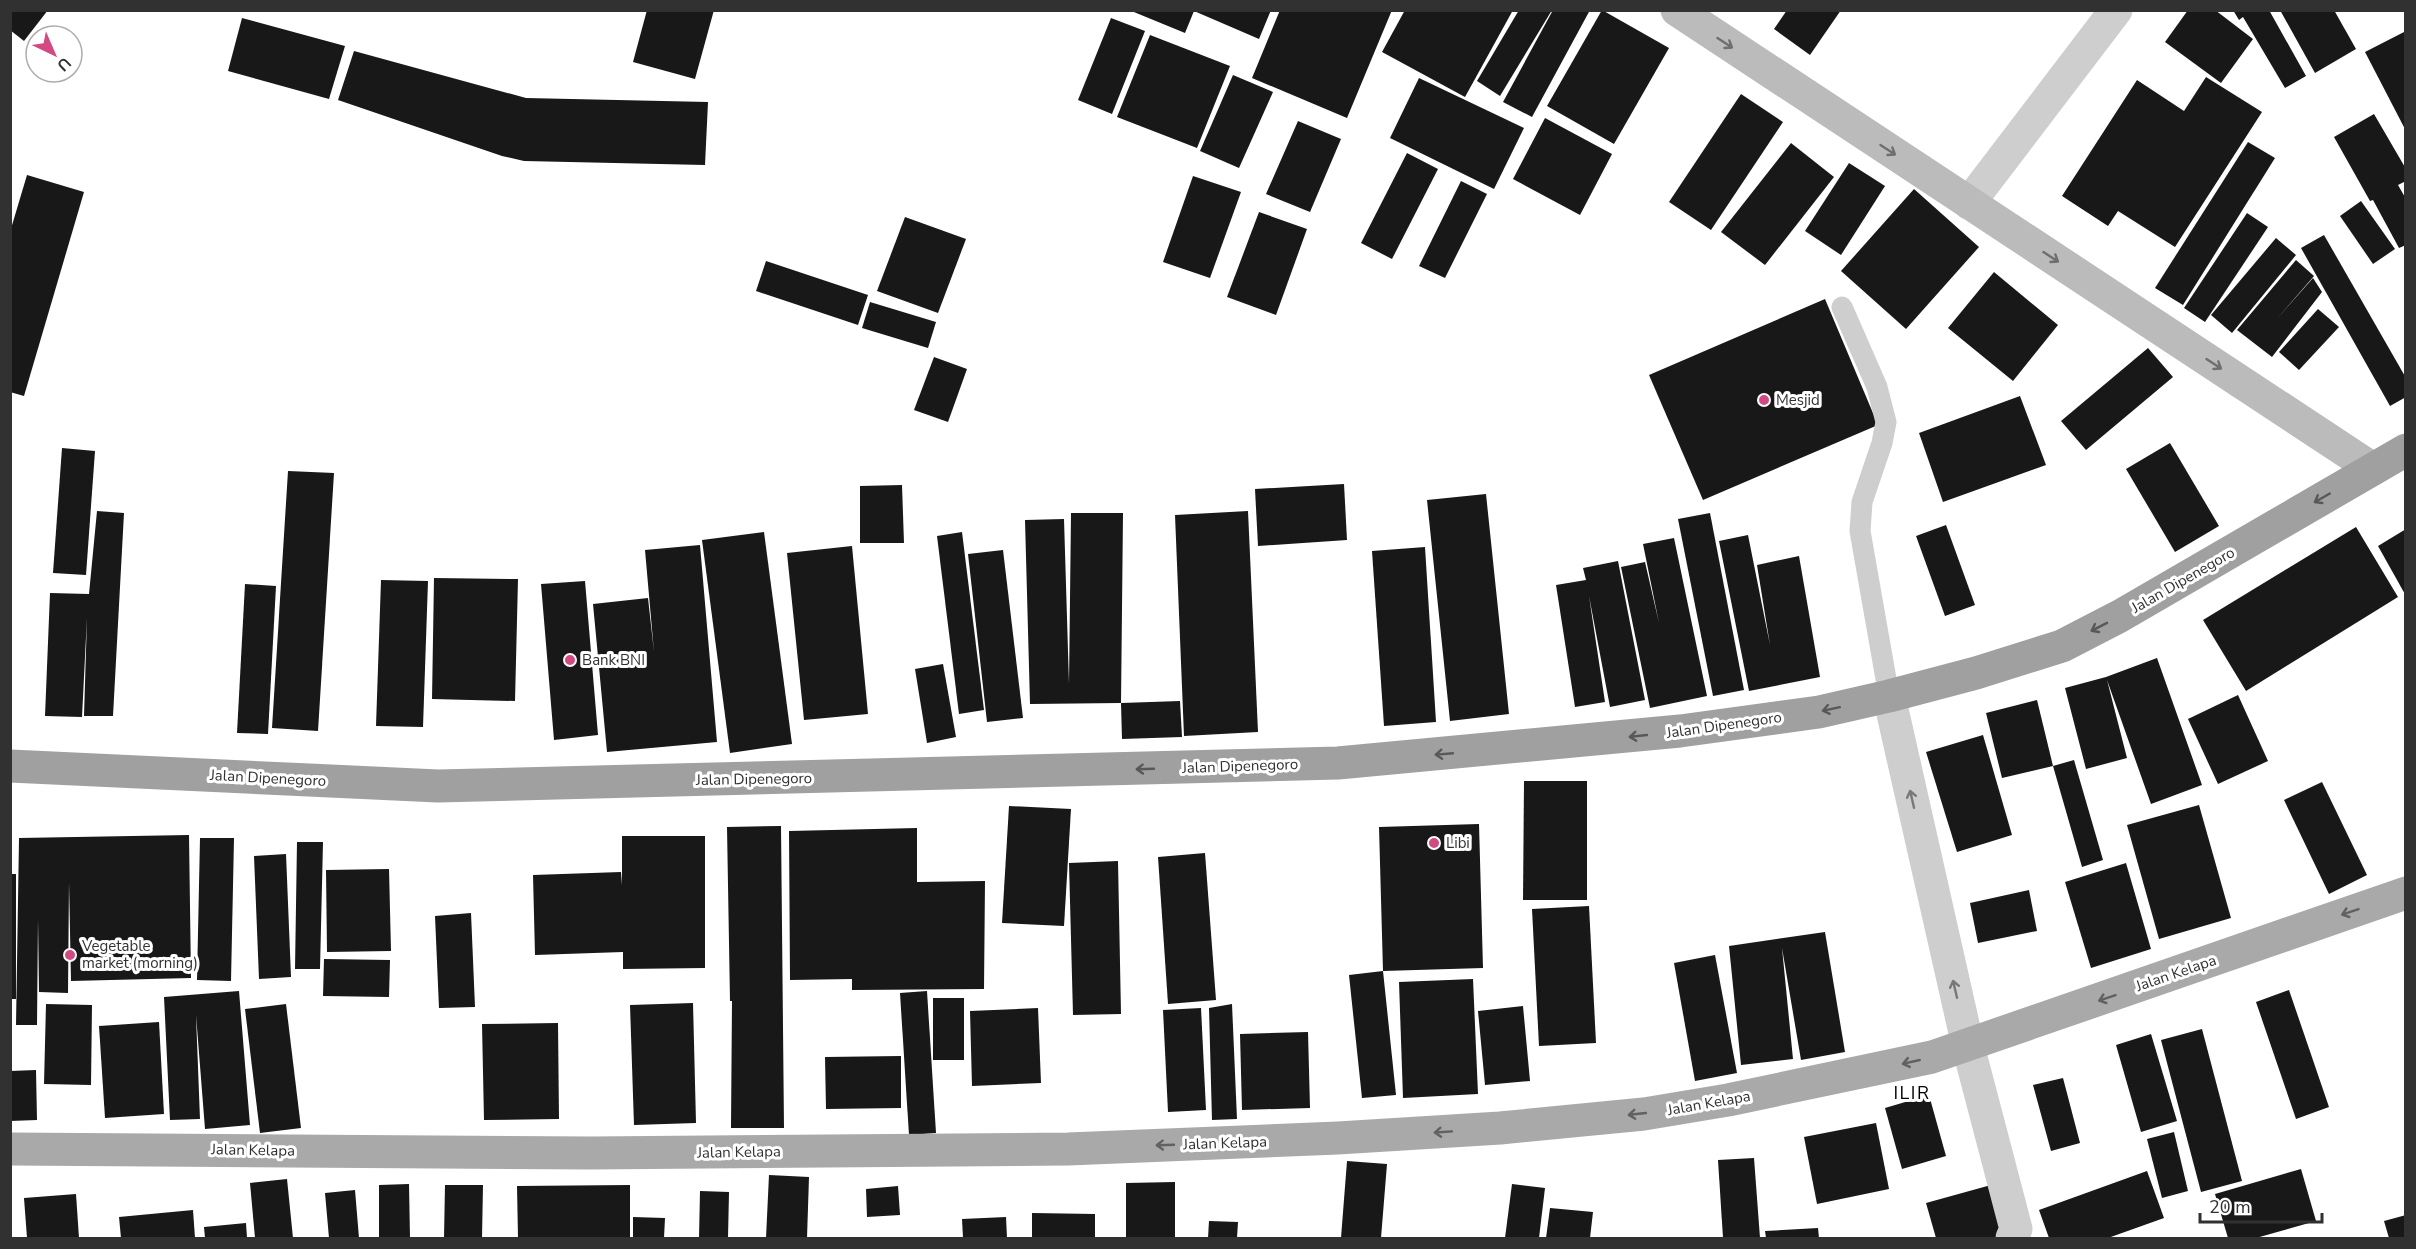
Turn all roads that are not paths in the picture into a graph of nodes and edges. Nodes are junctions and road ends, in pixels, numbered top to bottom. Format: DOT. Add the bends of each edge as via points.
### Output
graph roads {
  1 [pos="1677,10"];
  2 [pos="2116,10"];
  3 [pos="1970,203"];
  4 [pos="1842,307"];
  5 [pos="2406,450"];
  6 [pos="2373,469"];
  7 [pos="1889,696"];
  8 [pos="10,766"];
  9 [pos="2406,893"];
  10 [pos="1968,1046"];
  11 [pos="10,1149"];
  12 [pos="2012,1239"];
  1 -- 3 [label="main road, one-way"];
  2 -- 3 [label="street"];
  3 -- 6 [label="main road, one-way"];
  4 -- 7 [label="lane" via="1877,387 1886,422 1862,502 1860,531"];
  5 -- 6 [label="highway, Jalan Dipenegoro"];
  6 -- 7 [label="highway, Jalan Dipenegoro, one-way" via="2062,646"];
  7 -- 8 [label="highway, Jalan Dipenegoro, one-way" via="1819,712 1680,731 1338,763 438,786"];
  10 -- 7 [label="street, one-way"];
  9 -- 10 [label="main road, Jalan Kelapa, one-way"];
  10 -- 11 [label="main road, Jalan Kelapa, one-way" via="1876,1070 1644,1114 1338,1138 1068,1149 615,1153"];
  10 -- 12 [label="street" via="2016,1229"];
}
